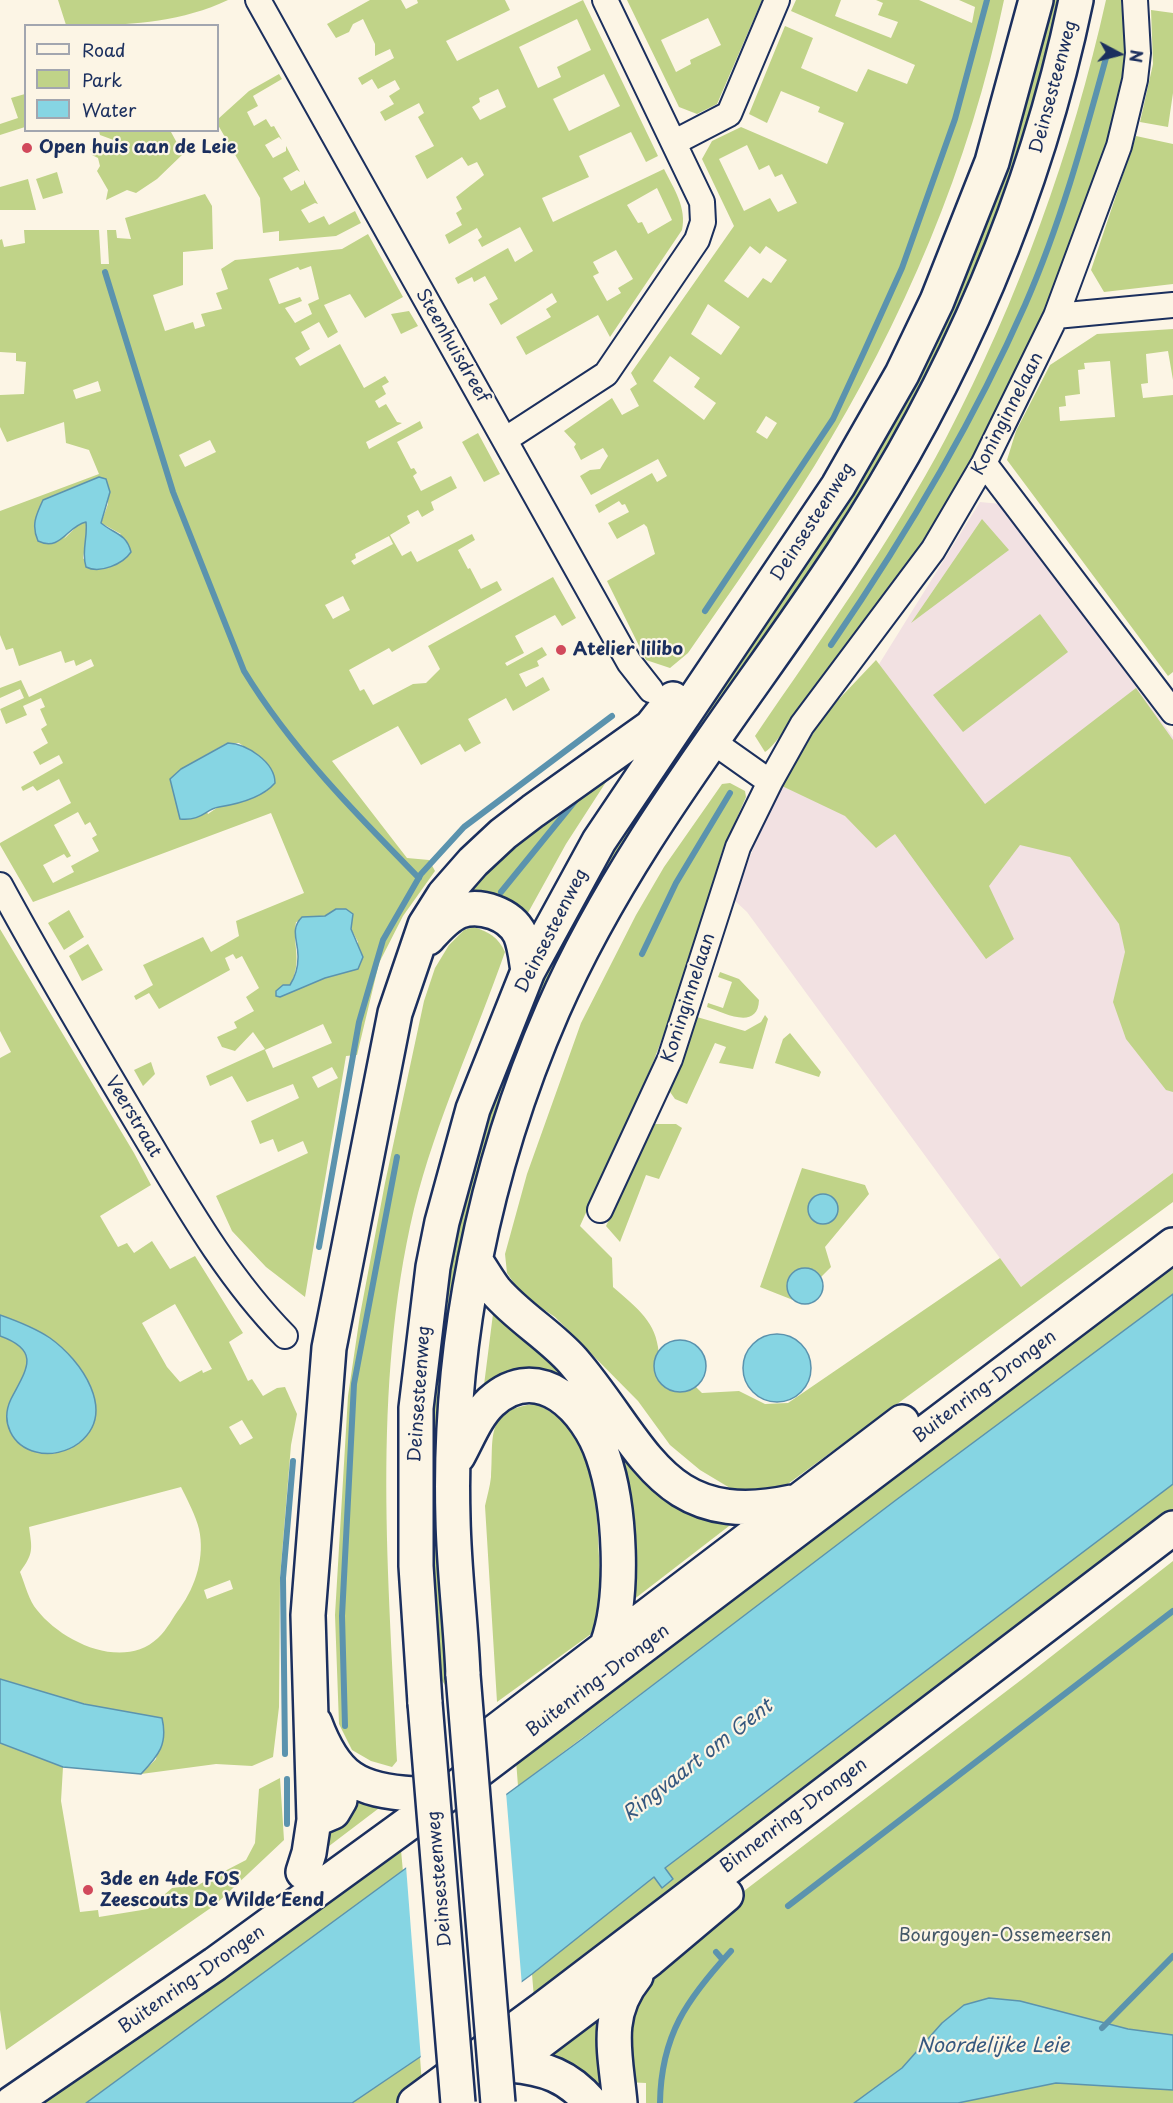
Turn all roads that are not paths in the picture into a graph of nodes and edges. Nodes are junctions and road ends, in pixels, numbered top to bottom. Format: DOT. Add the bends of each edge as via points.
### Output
graph roads {
  1 [pos="258,0"];
  2 [pos="605,0"];
  3 [pos="777,0"];
  4 [pos="1036,0"];
  5 [pos="1076,0"];
  6 [pos="1136,0"];
  7 [pos="675,142"];
  8 [pos="1173,305"];
  9 [pos="1056,316"];
  10 [pos="506,439"];
  11 [pos="984,463"];
  12 [pos="743,629"];
  13 [pos="651,690"];
  14 [pos="1173,712"];
  15 [pos="712,741"];
  16 [pos="770,782"];
  17 [pos="0,885"];
  18 [pos="418,948"];
  19 [pos="528,971"];
  20 [pos="600,1210"];
  21 [pos="1173,1245"];
  22 [pos="475,1260"];
  23 [pos="1072,1320"];
  24 [pos="285,1336"];
  25 [pos="453,1466"];
  26 [pos="797,1500"];
  27 [pos="1173,1528"];
  28 [pos="607,1645"];
  29 [pos="312,1717"];
  30 [pos="921,1720"];
  31 [pos="342,1772"];
  32 [pos="414,1794"];
  33 [pos="314,1820"];
  34 [pos="303,1872"];
  35 [pos="650,1959"];
  36 [pos="510,2065"];
  37 [pos="28,2093"];
  38 [pos="415,2103"];
  39 [pos="459,2103"];
  40 [pos="498,2103"];
  41 [pos="591,2103"];
  42 [pos="620,2103"];
  1 -- 10 [label="street, Steenhuisdreef"];
  2 -- 7 [label="street"];
  3 -- 7 [label="street" via="729,114"];
  4 -- 12 [label="highway, Deinsesteenweg" via="992,162 937,301 861,448"];
  5 -- 15 [label="highway, Deinsesteenweg" via="1032,169 976,312 896,467 842,553"];
  6 -- 9 [label="street, Koninginnelaan" via="1136,71 1119,146"];
  7 -- 10 [label="street" via="702,202 703,222 697,240 606,374"];
  8 -- 9 [label="street"];
  9 -- 11 [label="street, Koninginnelaan"];
  10 -- 13 [label="street, Steenhuisdreef" via="629,662"];
  11 -- 14 [label="street"];
  11 -- 16 [label="street, Koninginnelaan" via="933,550 802,725"];
  12 -- 18 [label="highway" via="714,645 651,727 533,811 473,862 444,895 425,925"];
  12 -- 19 [label="highway, Deinsesteenweg" via="599,841"];
  15 -- 16 [label="street"];
  15 -- 22 [label="highway, Deinsesteenweg" via="632,860 552,1012 507,1136"];
  16 -- 20 [label="street, Koninginnelaan" via="738,848 670,1059"];
  17 -- 24 [label="street, Veerstraat" via="50,978 193,1216 237,1280"];
  18 -- 19 [label="highway" via="447,918 476,908 509,920 520,933"];
  18 -- 29 [label="highway" via="395,1013 329,1348 309,1603"];
  19 -- 39 [label="highway, Deinsesteenweg, bridge" via="473,1109 442,1222 416,1408 416,1566"];
  21 -- 23 [label="highway, Buitenring-Drongen"];
  22 -- 25 [label="highway, Deinsesteenweg" via="462,1343"];
  22 -- 26 [label="highway" via="496,1291 573,1361 672,1485 695,1499 735,1509"];
  23 -- 26 [label="highway" via="1019,1340"];
  23 -- 37 [label="highway, Buitenring-Drongen" via="561,1710 271,1925"];
  25 -- 28 [label="highway" via="478,1419 491,1402 508,1391 543,1387 558,1392 573,1404 603,1453 614,1500 617,1591"];
  25 -- 40 [label="highway, Deinsesteenweg, bridge" via="463,1675"];
  26 -- 28 [label="highway"];
  27 -- 30 [label="highway, Binnenring-Drongen"];
  28 -- 32 [label="highway"];
  29 -- 31 [label="highway" via="323,1745"];
  29 -- 33 [label="highway"];
  30 -- 35 [label="highway" via="863,1786"];
  30 -- 38 [label="highway, Binnenring-Drongen"];
  31 -- 32 [label="highway" via="372,1788"];
  31 -- 33 [label="highway" via="340,1800 333,1812"];
  32 -- 34 [label="highway"];
  33 -- 34 [label="highway"];
  34 -- 37 [label="highway" via="66,2046"];
  35 -- 36 [label="highway"];
  35 -- 42 [label="highway" via="623,1991 615,2013 613,2037"];
  36 -- 39 [label="highway"];
  36 -- 41 [label="highway" via="560,2076 577,2086"];
}
